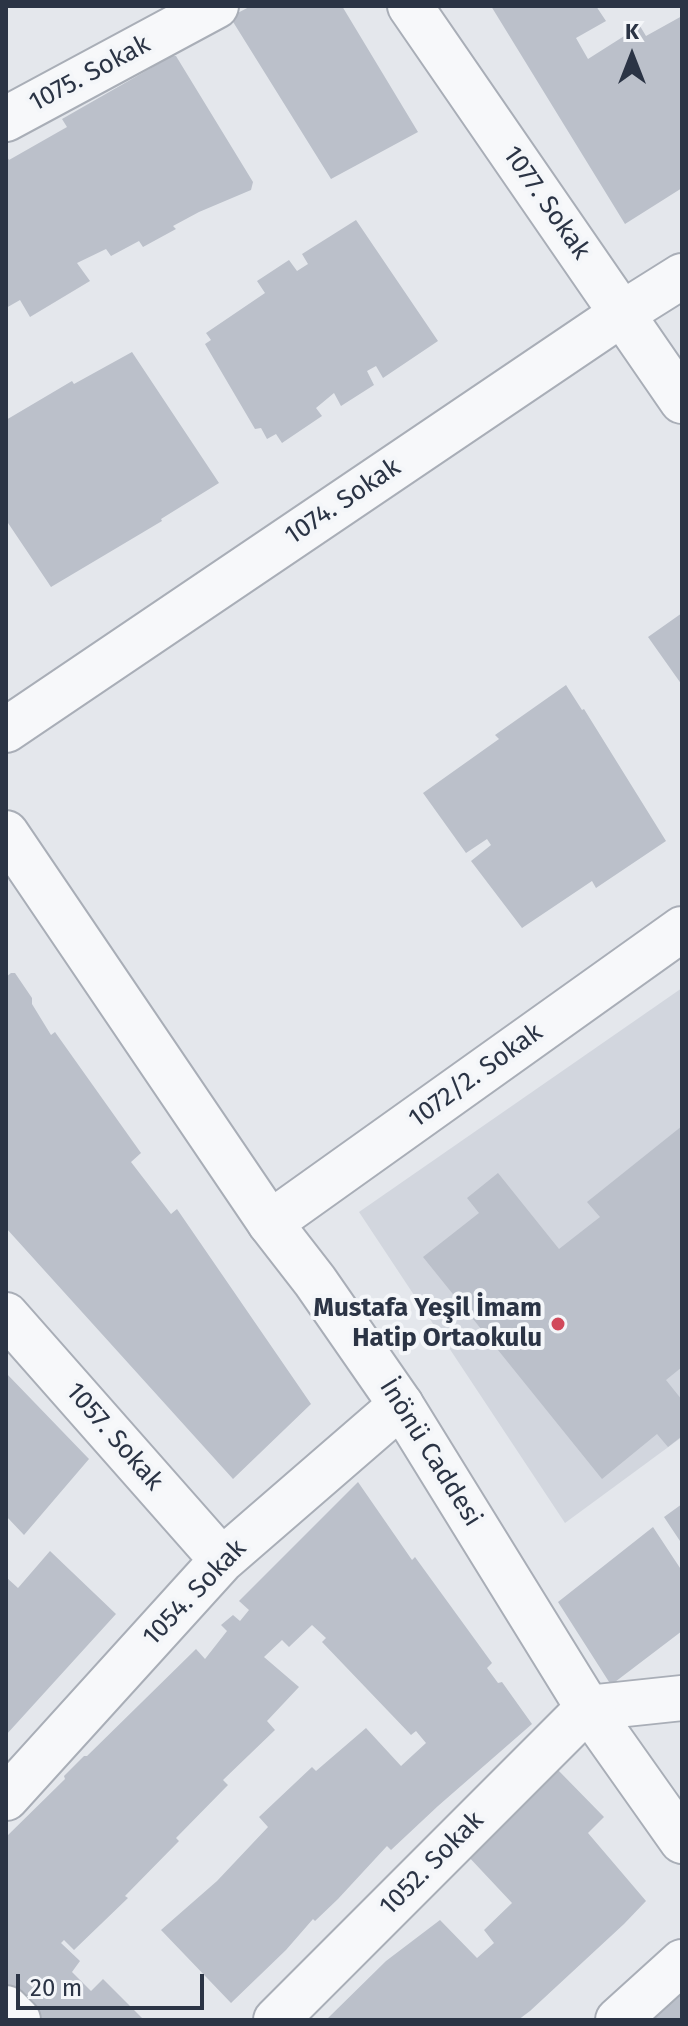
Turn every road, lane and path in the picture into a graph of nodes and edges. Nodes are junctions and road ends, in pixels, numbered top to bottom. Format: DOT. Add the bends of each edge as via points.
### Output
graph roads {
  1 [pos="216,6"];
  2 [pos="410,6"];
  3 [pos="6,119"];
  4 [pos="682,276"];
  5 [pos="623,313"];
  6 [pos="682,401"];
  7 [pos="6,730"];
  8 [pos="6,833"];
  9 [pos="682,929"];
  10 [pos="270,1223"];
  11 [pos="6,1315"];
  12 [pos="401,1405"];
  13 [pos="222,1560"];
  14 [pos="682,1698"];
  15 [pos="588,1708"];
  16 [pos="6,1797"];
  17 [pos="682,1841"];
  18 [pos="682,1962"];
  19 [pos="6,2008"];
  20 [pos="18,2020"];
  21 [pos="276,2020"];
  22 [pos="618,2020"];
  1 -- 3 [label="street, 1075. Sokak"];
  2 -- 5 [label="street, 1077. Sokak"];
  4 -- 5 [label="street, 1074. Sokak"];
  5 -- 6 [label="street, 1077. Sokak"];
  5 -- 7 [label="street, 1074. Sokak"];
  8 -- 10 [label="street, İnönü Caddesi"];
  9 -- 10 [label="street, 1072/2. Sokak"];
  10 -- 12 [label="street, İnönü Caddesi"];
  11 -- 13 [label="street, 1057. Sokak"];
  12 -- 13 [label="street, 1054. Sokak"];
  12 -- 15 [label="street, İnönü Caddesi"];
  13 -- 16 [label="street, 1054. Sokak"];
  14 -- 15 [label="street"];
  15 -- 17 [label="street, İnönü Caddesi"];
  15 -- 21 [label="street, 1052. Sokak"];
  18 -- 22 [label="street"];
  19 -- 20 [label="street"];
}
